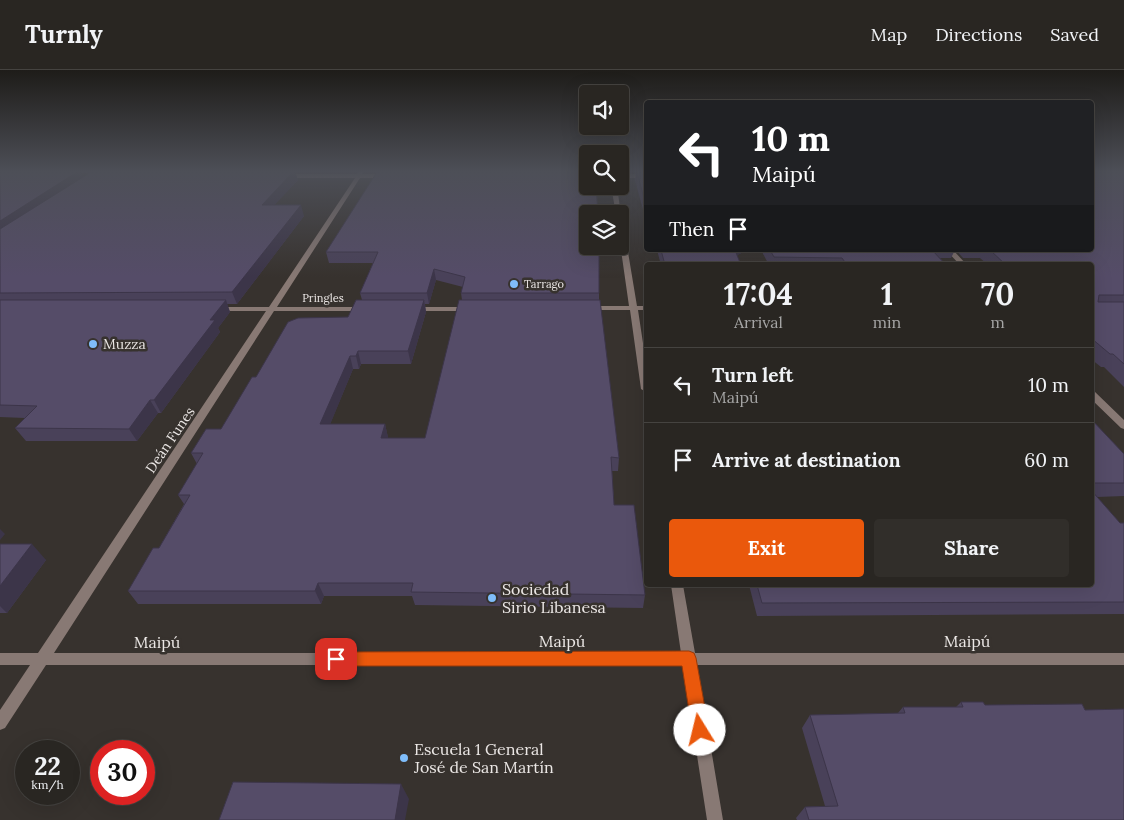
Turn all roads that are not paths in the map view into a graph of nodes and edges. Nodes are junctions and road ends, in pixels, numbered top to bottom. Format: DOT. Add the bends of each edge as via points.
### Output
graph roads {
  1 [pos="338,207"];
  2 [pos="951,252"];
  3 [pos="625,255"];
  4 [pos="961,262"];
  5 [pos="575,308"];
  6 [pos="634,308"];
  7 [pos="644,308"];
  8 [pos="205,309"];
  9 [pos="273,309"];
  10 [pos="370,309"];
  11 [pos="400,309"];
  12 [pos="478,309"];
  13 [pos="644,376"];
  14 [pos="1094,396"];
  15 [pos="1124,426"];
  16 [pos="677,587"];
  17 [pos="689,658"];
  18 [pos="0,659"];
  19 [pos="41,659"];
  20 [pos="1124,659"];
  21 [pos="0,723"];
  22 [pos="715,820"];
  1 -- 9 [label="street, Deán Funes"];
  2 -- 4 [label="street"];
  3 -- 6 [label="street"];
  5 -- 6 [label="street"];
  6 -- 7 [label="street"];
  6 -- 13 [label="street"];
  8 -- 9 [label="street, Pringles"];
  9 -- 10 [label="street, Pringles"];
  9 -- 19 [label="street, Deán Funes"];
  11 -- 12 [label="street"];
  14 -- 15 [label="street"];
  16 -- 17 [label="street"];
  17 -- 19 [label="street, Maipú"];
  17 -- 20 [label="street, Maipú"];
  17 -- 22 [label="street"];
  18 -- 19 [label="street, Maipú"];
  19 -- 21 [label="street, Deán Funes"];
}
